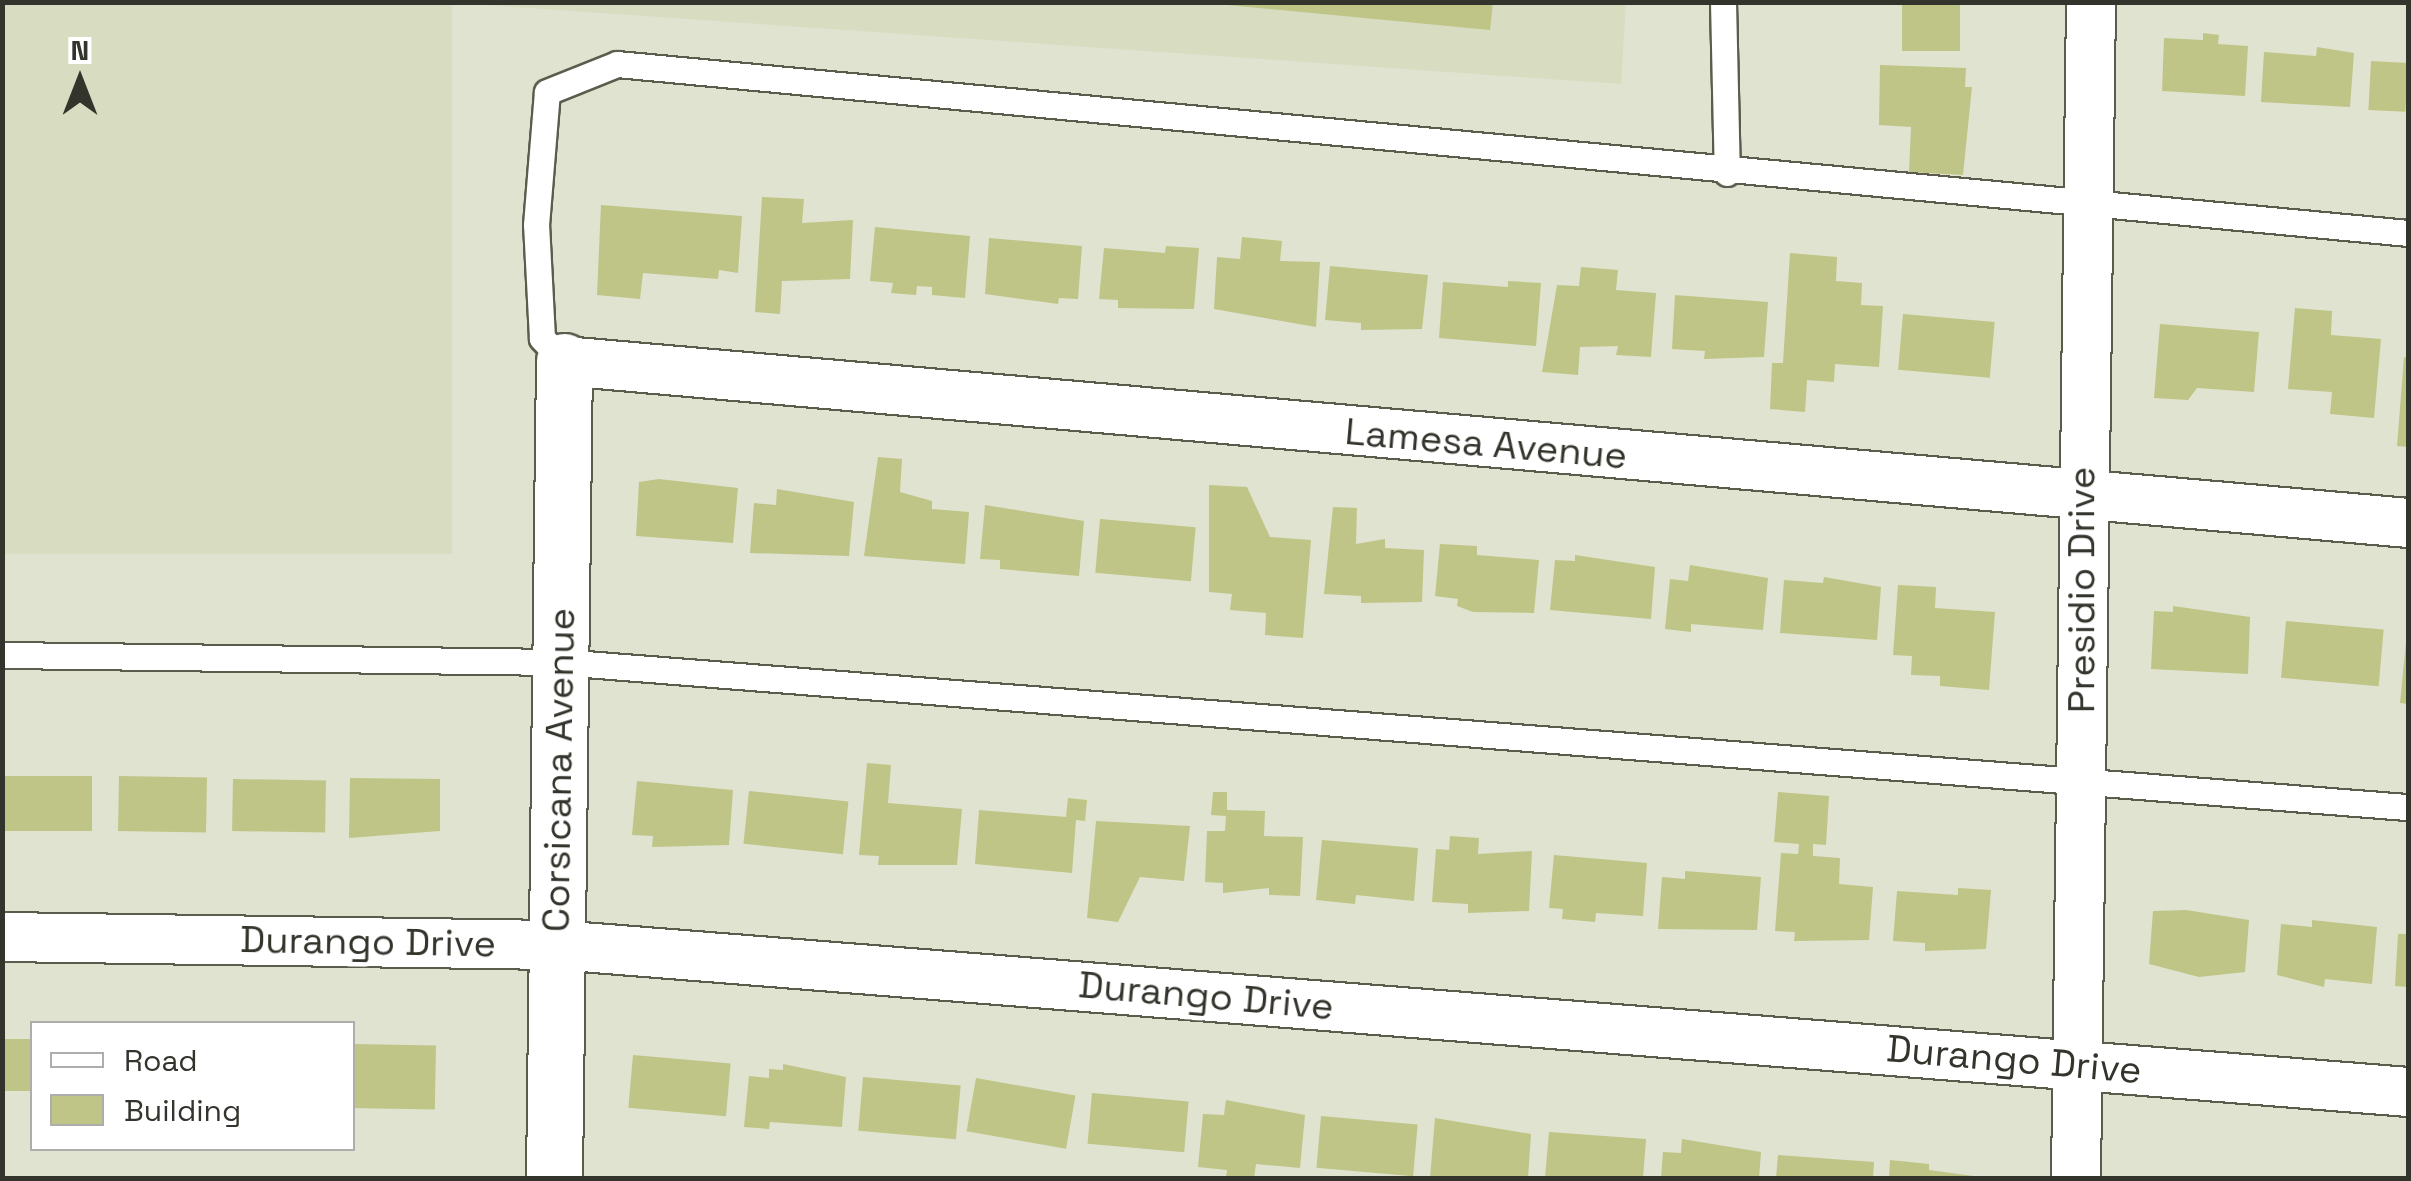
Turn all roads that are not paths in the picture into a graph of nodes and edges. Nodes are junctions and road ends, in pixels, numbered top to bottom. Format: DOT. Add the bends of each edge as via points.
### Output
graph roads {
  1 [pos="1724,2"];
  2 [pos="2091,2"];
  3 [pos="1726,173"];
  4 [pos="2086,203"];
  5 [pos="2408,233"];
  6 [pos="564,361"];
  7 [pos="2082,497"];
  8 [pos="2408,523"];
  9 [pos="2,655"];
  10 [pos="560,662"];
  11 [pos="2081,780"];
  12 [pos="2408,807"];
  13 [pos="2,938"];
  14 [pos="557,945"];
  15 [pos="2079,1065"];
  16 [pos="2408,1092"];
  17 [pos="554,1178"];
  18 [pos="2076,1178"];
  1 -- 3 [label="lane"];
  2 -- 4 [label="street, Presidio Drive"];
  3 -- 4 [label="lane"];
  3 -- 6 [label="lane" via="617,64 547,92 536,225 542,338"];
  4 -- 5 [label="lane"];
  4 -- 7 [label="street, Presidio Drive"];
  6 -- 7 [label="street, Lamesa Avenue"];
  6 -- 10 [label="street, Corsicana Avenue"];
  7 -- 8 [label="street, Lamesa Avenue"];
  7 -- 11 [label="street, Presidio Drive"];
  9 -- 10 [label="lane"];
  10 -- 11 [label="lane"];
  10 -- 14 [label="street, Corsicana Avenue"];
  11 -- 12 [label="lane"];
  11 -- 15 [label="street, Presidio Drive"];
  13 -- 14 [label="street, Durango Drive"];
  14 -- 15 [label="street, Durango Drive"];
  14 -- 17 [label="street, Corsicana Avenue"];
  15 -- 16 [label="street, Durango Drive"];
  15 -- 18 [label="street, Presidio Drive"];
}
